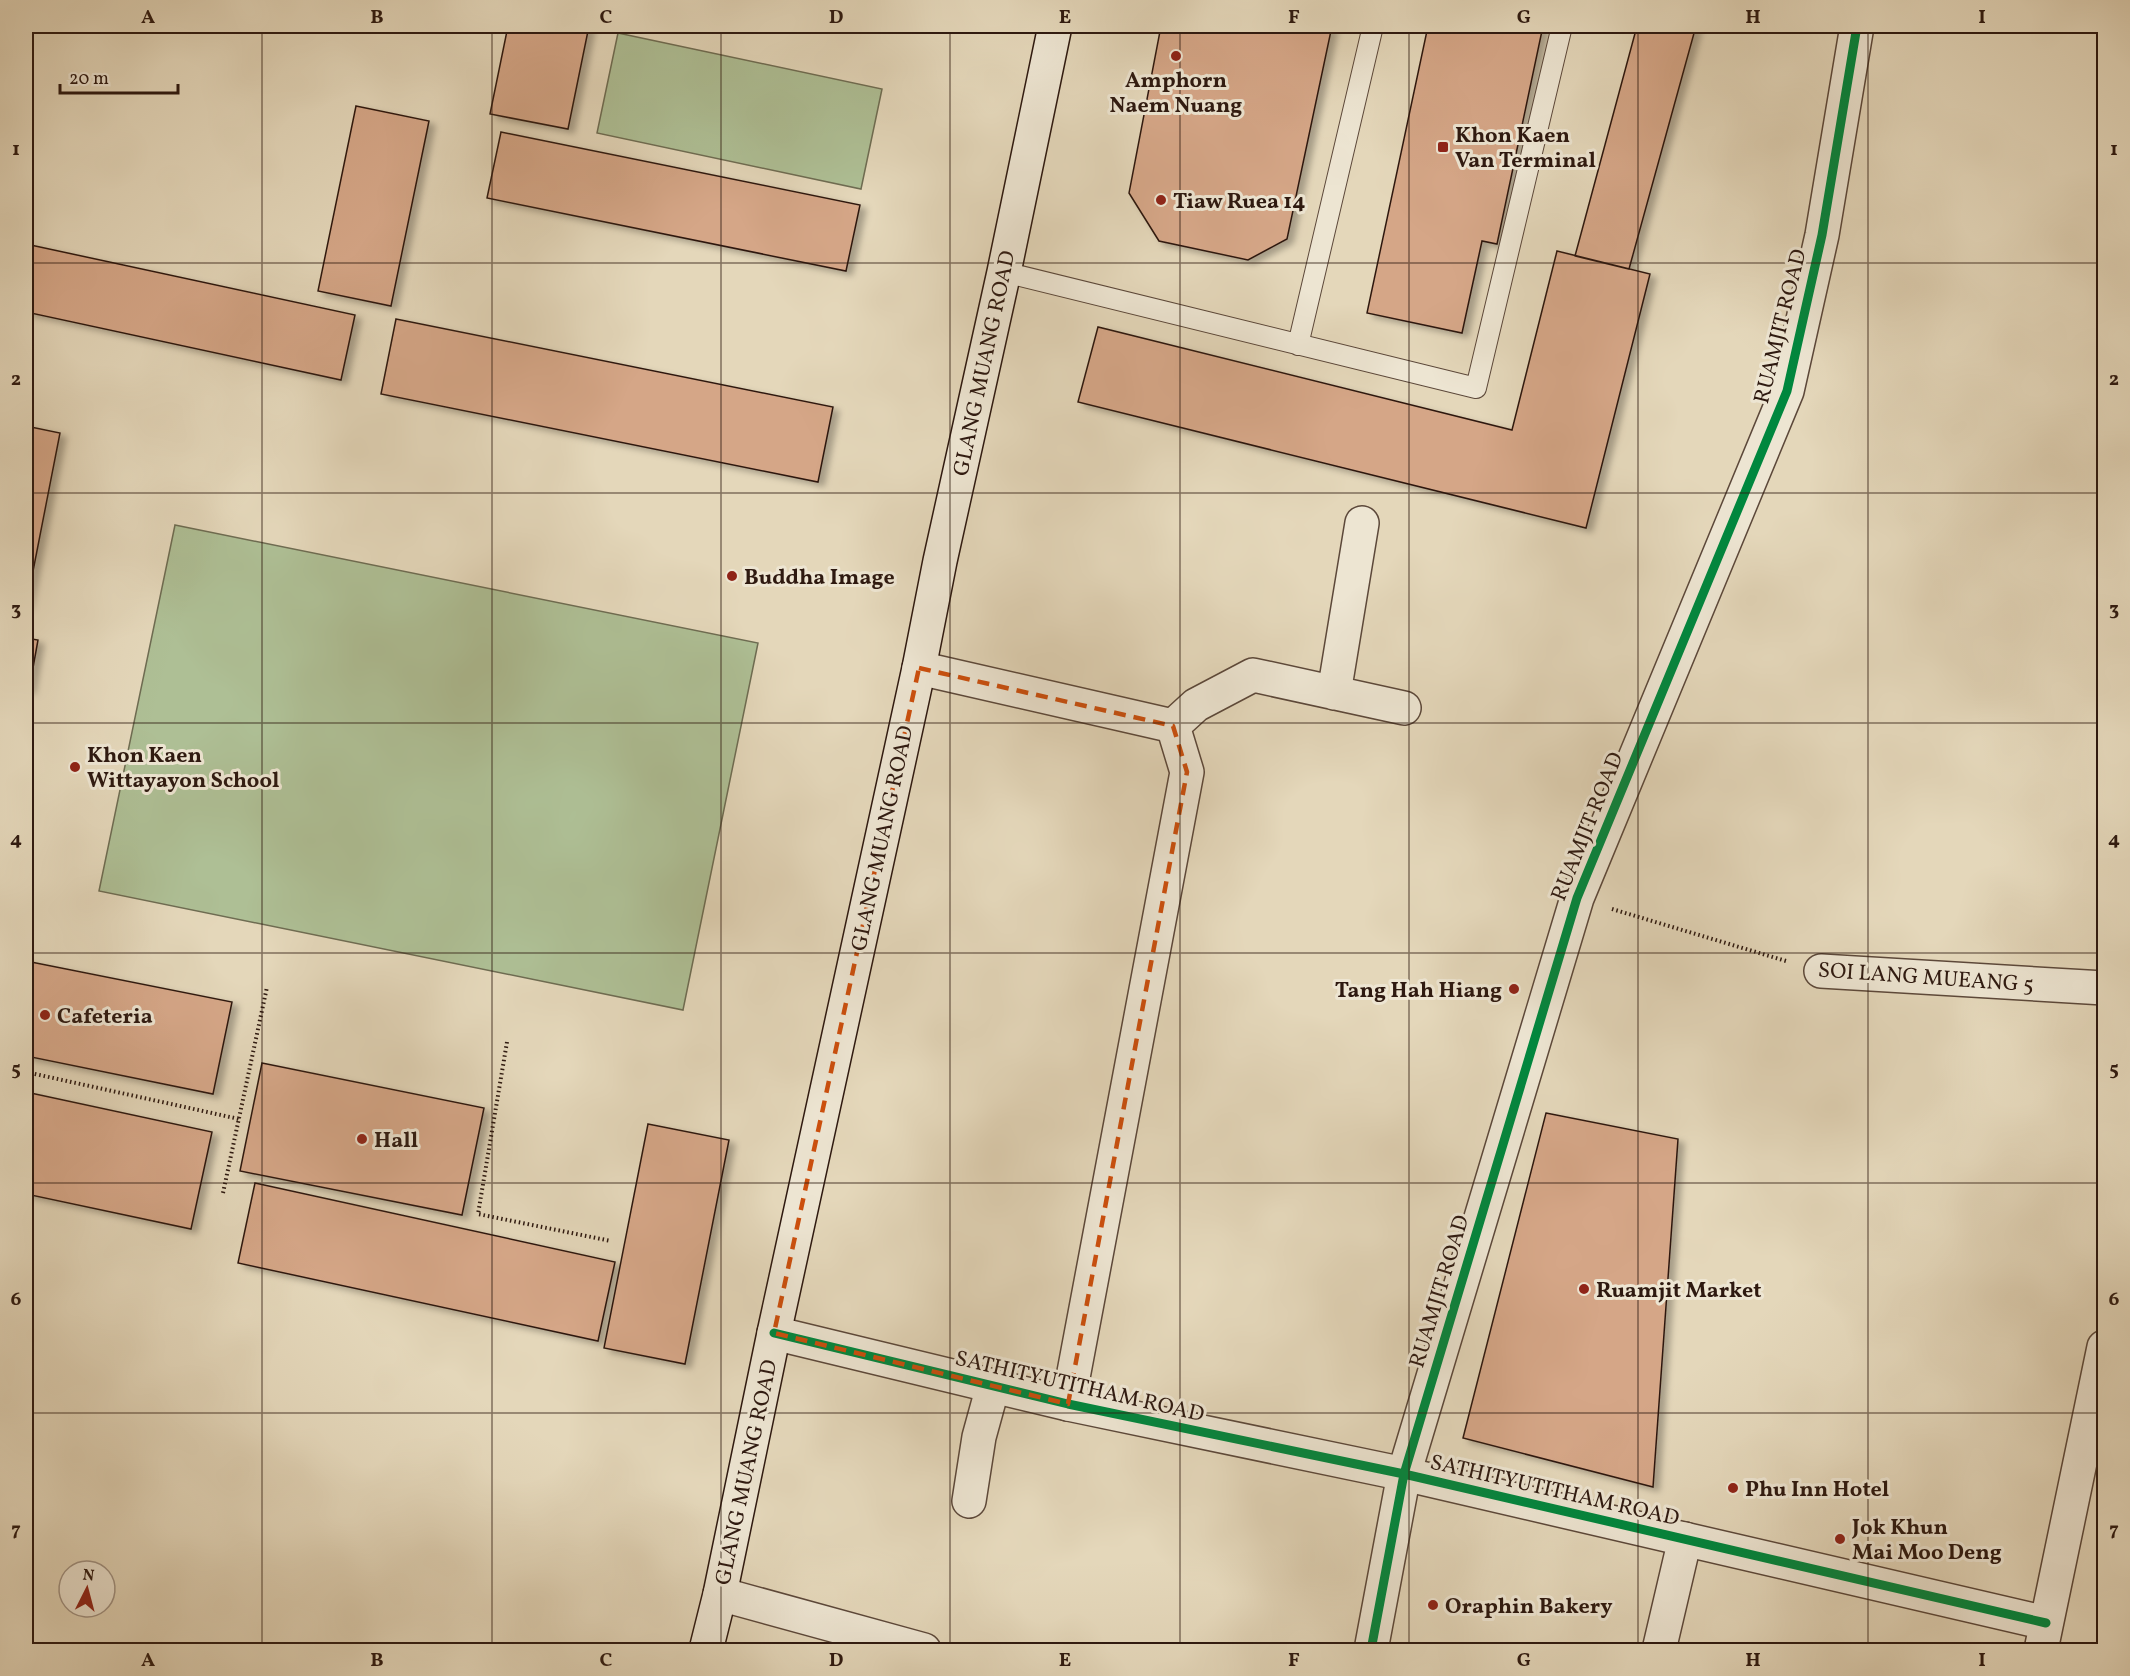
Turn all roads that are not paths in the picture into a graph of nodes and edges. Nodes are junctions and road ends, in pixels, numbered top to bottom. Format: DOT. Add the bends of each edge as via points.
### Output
graph roads {
  1 [pos="1055,26"];
  2 [pos="1373,26"];
  3 [pos="1562,26"];
  4 [pos="1857,26"];
  5 [pos="1004,272"];
  6 [pos="1298,345"];
  7 [pos="1362,523"];
  8 [pos="919,668"];
  9 [pos="1334,693"];
  10 [pos="1404,708"];
  11 [pos="1173,726"];
  12 [pos="1821,971"];
  13 [pos="2104,988"];
  14 [pos="774,1333"];
  15 [pos="2103,1359"];
  16 [pos="993,1386"];
  17 [pos="1068,1404"];
  18 [pos="1404,1474"];
  19 [pos="969,1501"];
  20 [pos="1684,1539"];
  21 [pos="720,1594"];
  22 [pos="2044,1637"];
  23 [pos="706,1650"];
  24 [pos="924,1650"];
  25 [pos="1371,1650"];
  26 [pos="1659,1650"];
  1 -- 5 [label="street, GLANG MUANG ROAD"];
  2 -- 6 [label="lane"];
  3 -- 6 [label="lane" via="1476,388"];
  4 -- 18 [label="street, RUAMJIT ROAD" via="1822,235 1787,391 1577,898"];
  5 -- 6 [label="lane"];
  5 -- 8 [label="street, GLANG MUANG ROAD"];
  7 -- 9 [label="street"];
  8 -- 11 [label="street"];
  8 -- 14 [label="street, GLANG MUANG ROAD"];
  9 -- 10 [label="street"];
  9 -- 11 [label="street" via="1253,675 1196,705"];
  11 -- 17 [label="street" via="1187,772"];
  12 -- 13 [label="street, SOI LANG MUEANG 5"];
  14 -- 16 [label="street, SATHITYUTITHAM ROAD"];
  14 -- 21 [label="street, GLANG MUANG ROAD"];
  15 -- 22 [label="street"];
  16 -- 17 [label="street, SATHITYUTITHAM ROAD"];
  16 -- 19 [label="street" via="979,1437"];
  17 -- 18 [label="street, SATHITYUTITHAM ROAD"];
  18 -- 20 [label="street, SATHITYUTITHAM ROAD"];
  18 -- 25 [label="street, RUAMJIT ROAD"];
  20 -- 22 [label="street, SATHITYUTITHAM ROAD"];
  20 -- 26 [label="street"];
  21 -- 23 [label="street, GLANG MUANG ROAD"];
  21 -- 24 [label="street"];
}
